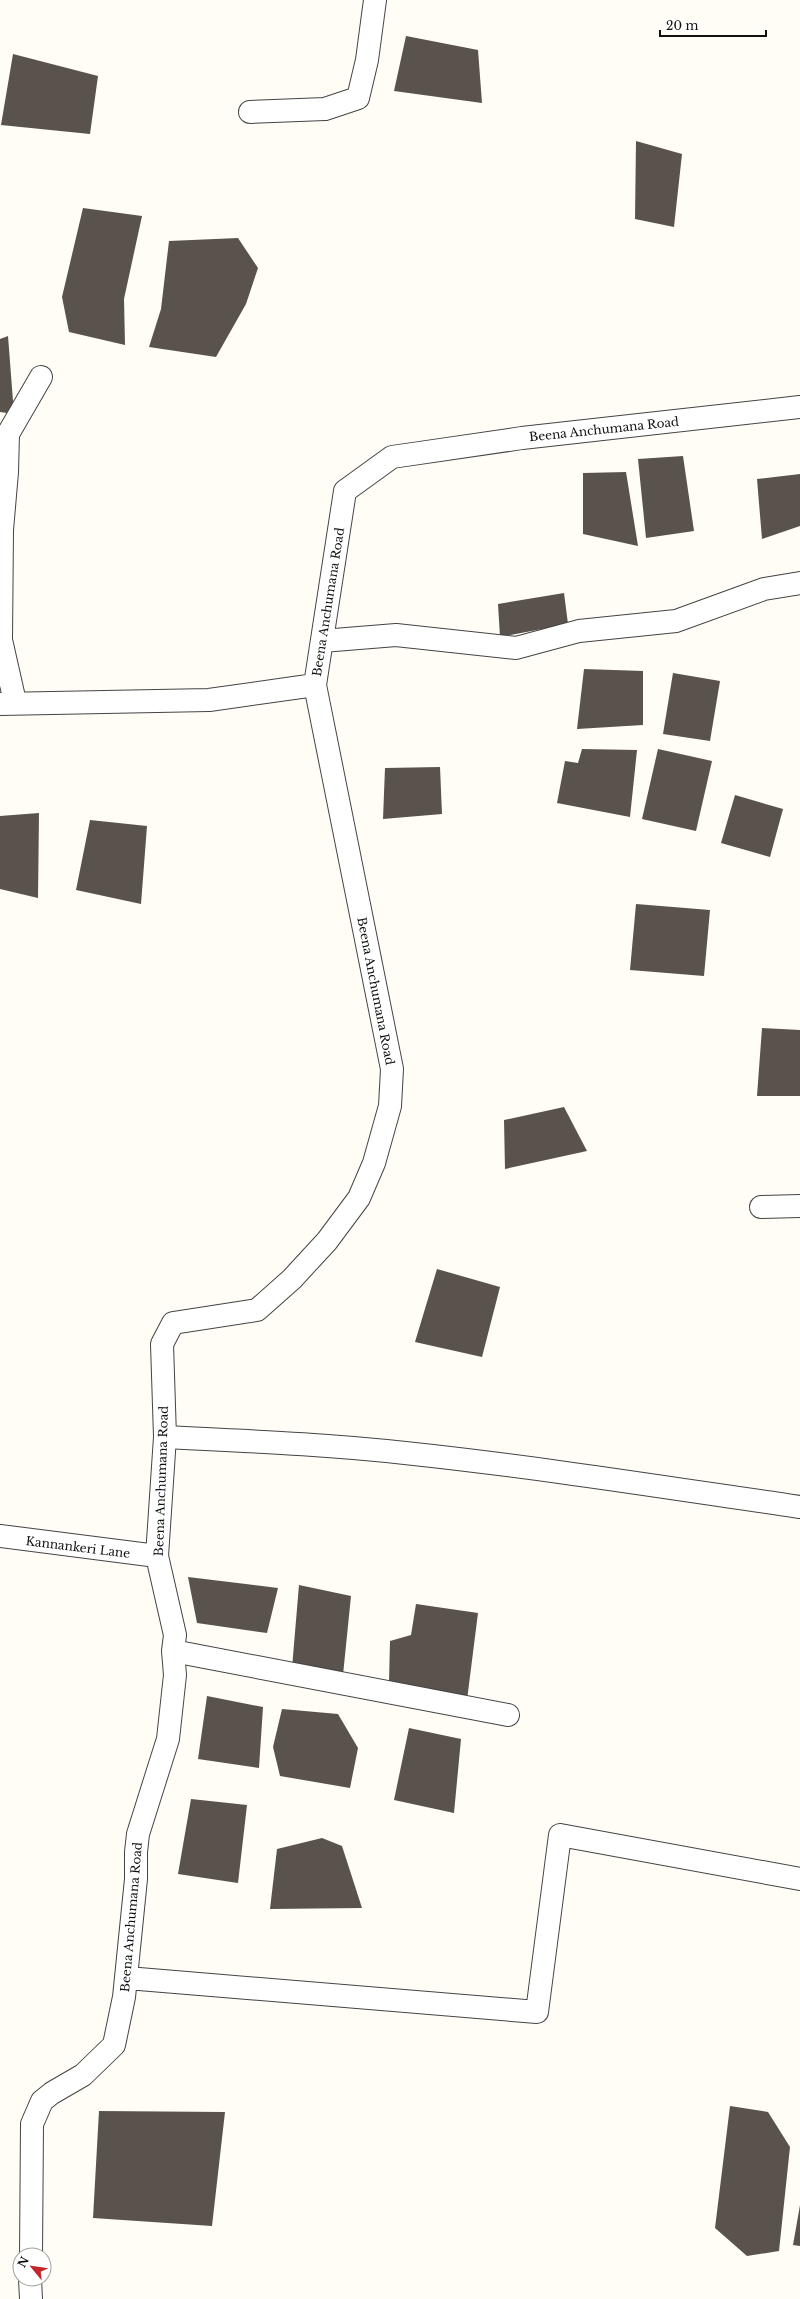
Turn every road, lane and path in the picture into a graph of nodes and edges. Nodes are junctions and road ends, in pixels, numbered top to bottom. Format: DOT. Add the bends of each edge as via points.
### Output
graph roads {
  1 [pos="375,0"];
  2 [pos="250,112"];
  3 [pos="41,377"];
  4 [pos="800,407"];
  5 [pos="800,583"];
  6 [pos="322,641"];
  7 [pos="315,685"];
  8 [pos="8,703"];
  9 [pos="800,1206"];
  10 [pos="761,1207"];
  11 [pos="165,1437"];
  12 [pos="800,1507"];
  13 [pos="0,1536"];
  14 [pos="157,1556"];
  15 [pos="173,1651"];
  16 [pos="508,1715"];
  17 [pos="800,1879"];
  18 [pos="127,1978"];
  19 [pos="31,2247"];
  20 [pos="30,2287"];
  21 [pos="31,2299"];
  1 -- 2 [label="street" via="367,60 358,98 325,109"];
  3 -- 8 [label="street" via="8,434 2,530 1,640"];
  4 -- 6 [label="street, Beena Anchumana Road" via="522,438 392,457 345,491"];
  5 -- 6 [label="street" via="764,589 676,621 579,630 516,648 396,635"];
  6 -- 7 [label="street, Beena Anchumana Road"];
  7 -- 8 [label="street" via="209,700"];
  7 -- 11 [label="street, Beena Anchumana Road" via="392,1069 390,1106 374,1163 359,1198 327,1241 292,1279 257,1310 173,1323 162,1344"];
  9 -- 10 [label="street"];
  11 -- 12 [label="street" via="405,1453"];
  11 -- 14 [label="street, Beena Anchumana Road"];
  13 -- 14 [label="street, Kannankeri Lane"];
  14 -- 15 [label="street, Beena Anchumana Road" via="175,1635"];
  15 -- 16 [label="street"];
  15 -- 18 [label="street, Beena Anchumana Road" via="176,1675 168,1739 138,1834"];
  17 -- 18 [label="street" via="560,1835 537,2012"];
  18 -- 19 [label="street, Beena Anchumana Road" via="114,2046 83,2075 42,2101 32,2124"];
  20 -- 21 [label="street"];
}
